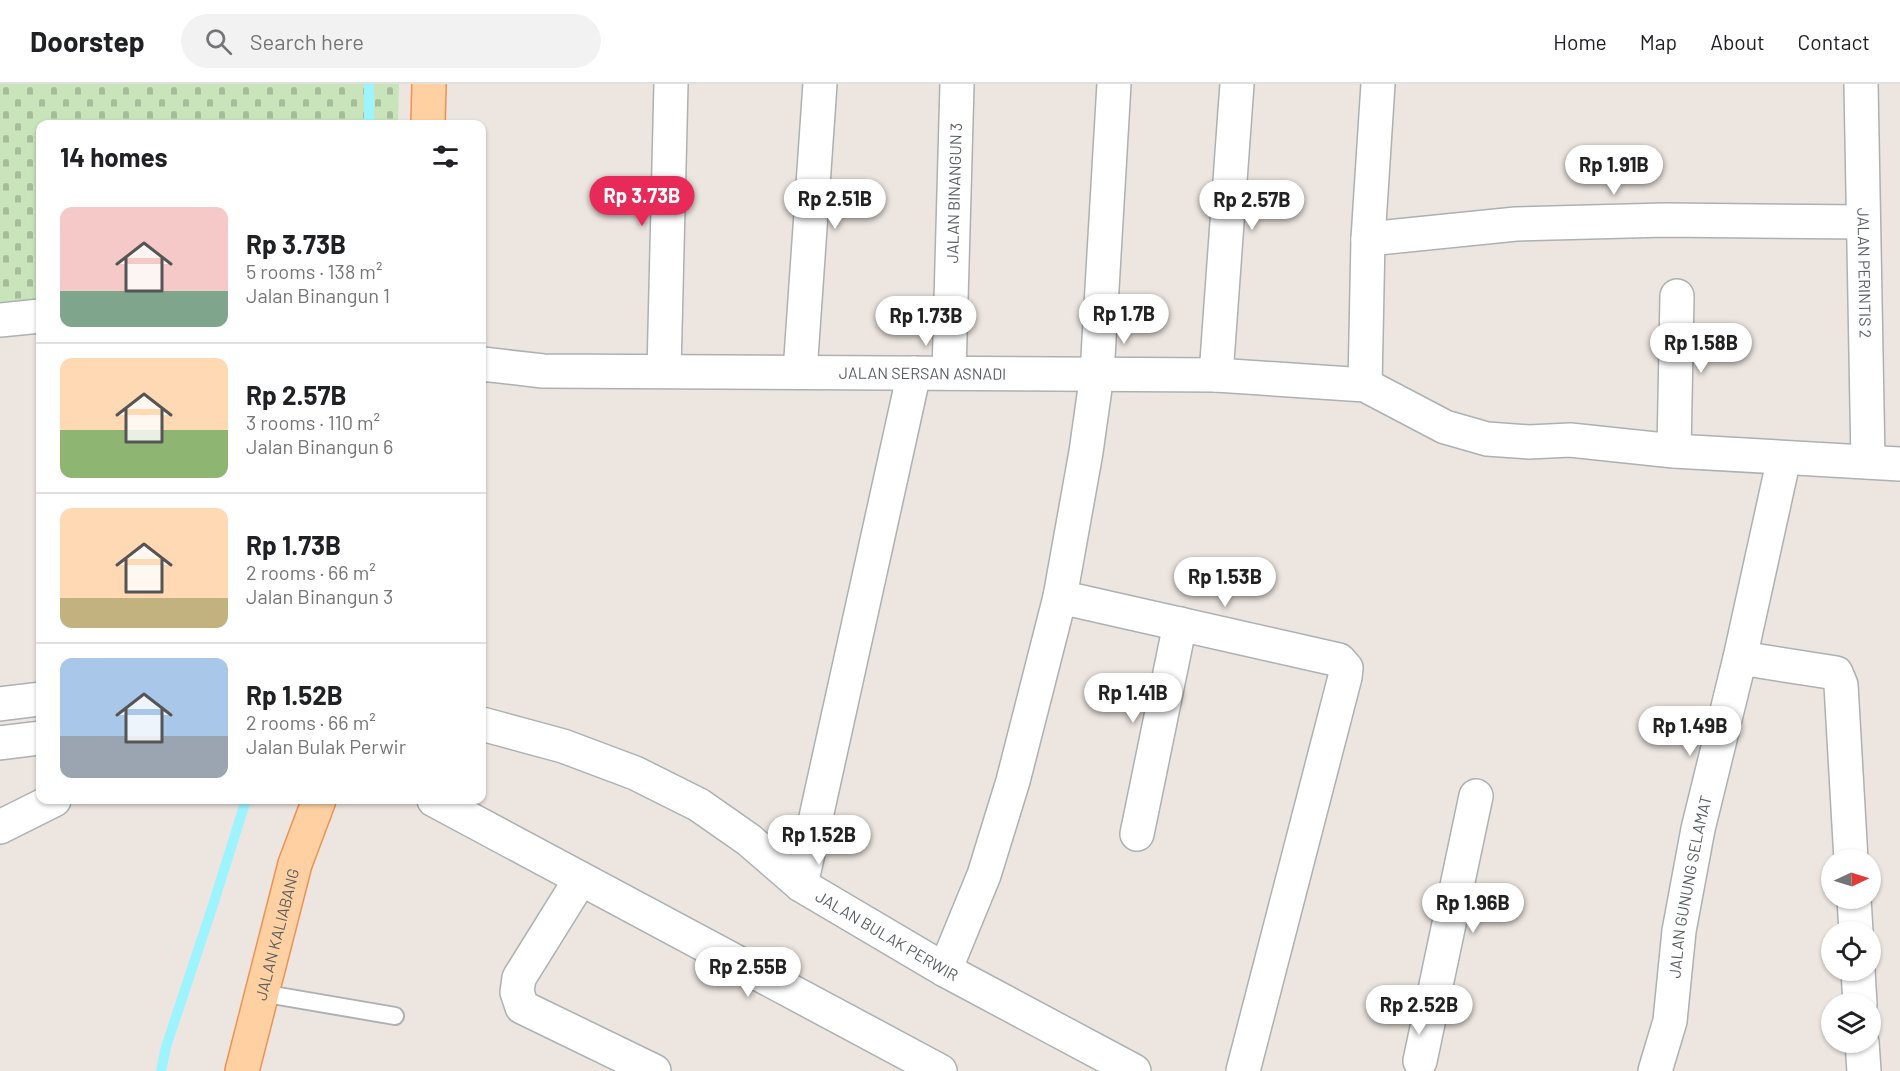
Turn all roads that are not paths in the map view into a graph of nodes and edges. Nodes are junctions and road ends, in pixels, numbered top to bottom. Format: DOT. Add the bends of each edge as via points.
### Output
graph roads {
  1 [pos="429,84"];
  2 [pos="671,84"];
  3 [pos="820,84"];
  4 [pos="957,84"];
  5 [pos="1114,84"];
  6 [pos="1237,84"];
  7 [pos="1378,84"];
  8 [pos="1861,84"];
  9 [pos="428,120"];
  10 [pos="1863,222"];
  11 [pos="1368,238"];
  12 [pos="1677,296"];
  13 [pos="36,316"];
  14 [pos="0,320"];
  15 [pos="486,364"];
  16 [pos="664,370"];
  17 [pos="800,372"];
  18 [pos="914,373"];
  19 [pos="949,373"];
  20 [pos="1097,374"];
  21 [pos="1216,375"];
  22 [pos="1365,385"];
  23 [pos="1674,451"];
  24 [pos="1784,458"];
  25 [pos="1868,462"];
  26 [pos="1900,464"];
  27 [pos="1060,597"];
  28 [pos="1180,624"];
  29 [pos="1740,658"];
  30 [pos="36,700"];
  31 [pos="0,704"];
  32 [pos="486,725"];
  33 [pos="36,738"];
  34 [pos="0,743"];
  35 [pos="1476,796"];
  36 [pos="46,804"];
  37 [pos="318,804"];
  38 [pos="441,804"];
  39 [pos="0,827"];
  40 [pos="1137,834"];
  41 [pos="1850,849"];
  42 [pos="580,880"];
  43 [pos="801,885"];
  44 [pos="945,970"];
  45 [pos="261,993"];
  46 [pos="395,1016"];
  47 [pos="1863,1053"];
  48 [pos="1425,1068"];
  49 [pos="242,1071"];
  50 [pos="654,1071"];
  51 [pos="940,1071"];
  52 [pos="1134,1071"];
  53 [pos="1243,1071"];
  54 [pos="1655,1071"];
  55 [pos="1864,1071"];
  1 -- 9 [label="main road"];
  2 -- 16 [label="street"];
  3 -- 17 [label="street"];
  4 -- 19 [label="street, JALAN BINANGUN 3"];
  5 -- 20 [label="street"];
  6 -- 21 [label="street"];
  7 -- 11 [label="street"];
  8 -- 10 [label="street, JALAN PERINTIS 2"];
  10 -- 11 [label="street" via="1665,220 1516,224"];
  10 -- 25 [label="street, JALAN PERINTIS 2"];
  11 -- 22 [label="street"];
  12 -- 23 [label="street"];
  13 -- 14 [label="street"];
  15 -- 16 [label="street, JALAN SERSAN ASNADI" via="543,371"];
  16 -- 17 [label="street, JALAN SERSAN ASNADI"];
  17 -- 18 [label="street, JALAN SERSAN ASNADI"];
  18 -- 19 [label="street, JALAN SERSAN ASNADI"];
  18 -- 43 [label="street"];
  19 -- 20 [label="street, JALAN SERSAN ASNADI"];
  20 -- 21 [label="street, JALAN SERSAN ASNADI"];
  20 -- 27 [label="street"];
  21 -- 22 [label="street, JALAN SERSAN ASNADI"];
  22 -- 23 [label="street" via="1445,427 1487,439 1570,440"];
  23 -- 24 [label="street"];
  24 -- 25 [label="street"];
  24 -- 29 [label="street, JALAN GUNUNG SELAMAT"];
  25 -- 26 [label="street"];
  27 -- 28 [label="street"];
  27 -- 44 [label="street" via="1013,781 984,875"];
  28 -- 40 [label="street"];
  28 -- 53 [label="street" via="1339,660 1346,668"];
  29 -- 41 [label="street" via="1836,673 1841,685"];
  29 -- 54 [label="street, JALAN GUNUNG SELAMAT" via="1698,829 1679,931 1670,1021"];
  30 -- 31 [label="street"];
  32 -- 43 [label="street, JALAN BULAK PERWIR" via="563,746 635,773 699,806 749,840"];
  33 -- 34 [label="street"];
  35 -- 48 [label="street"];
  36 -- 39 [label="street"];
  37 -- 45 [label="main road, JALAN KALIABANG" via="295,864"];
  38 -- 42 [label="street"];
  42 -- 50 [label="street" via="519,978 517,992 522,1007"];
  42 -- 51 [label="street"];
  43 -- 44 [label="street, JALAN BULAK PERWIR"];
  44 -- 52 [label="street, JALAN BULAK PERWIR"];
  45 -- 46 [label="lane"];
  45 -- 49 [label="main road, JALAN KALIABANG"];
  47 -- 55 [label="street"];
}
